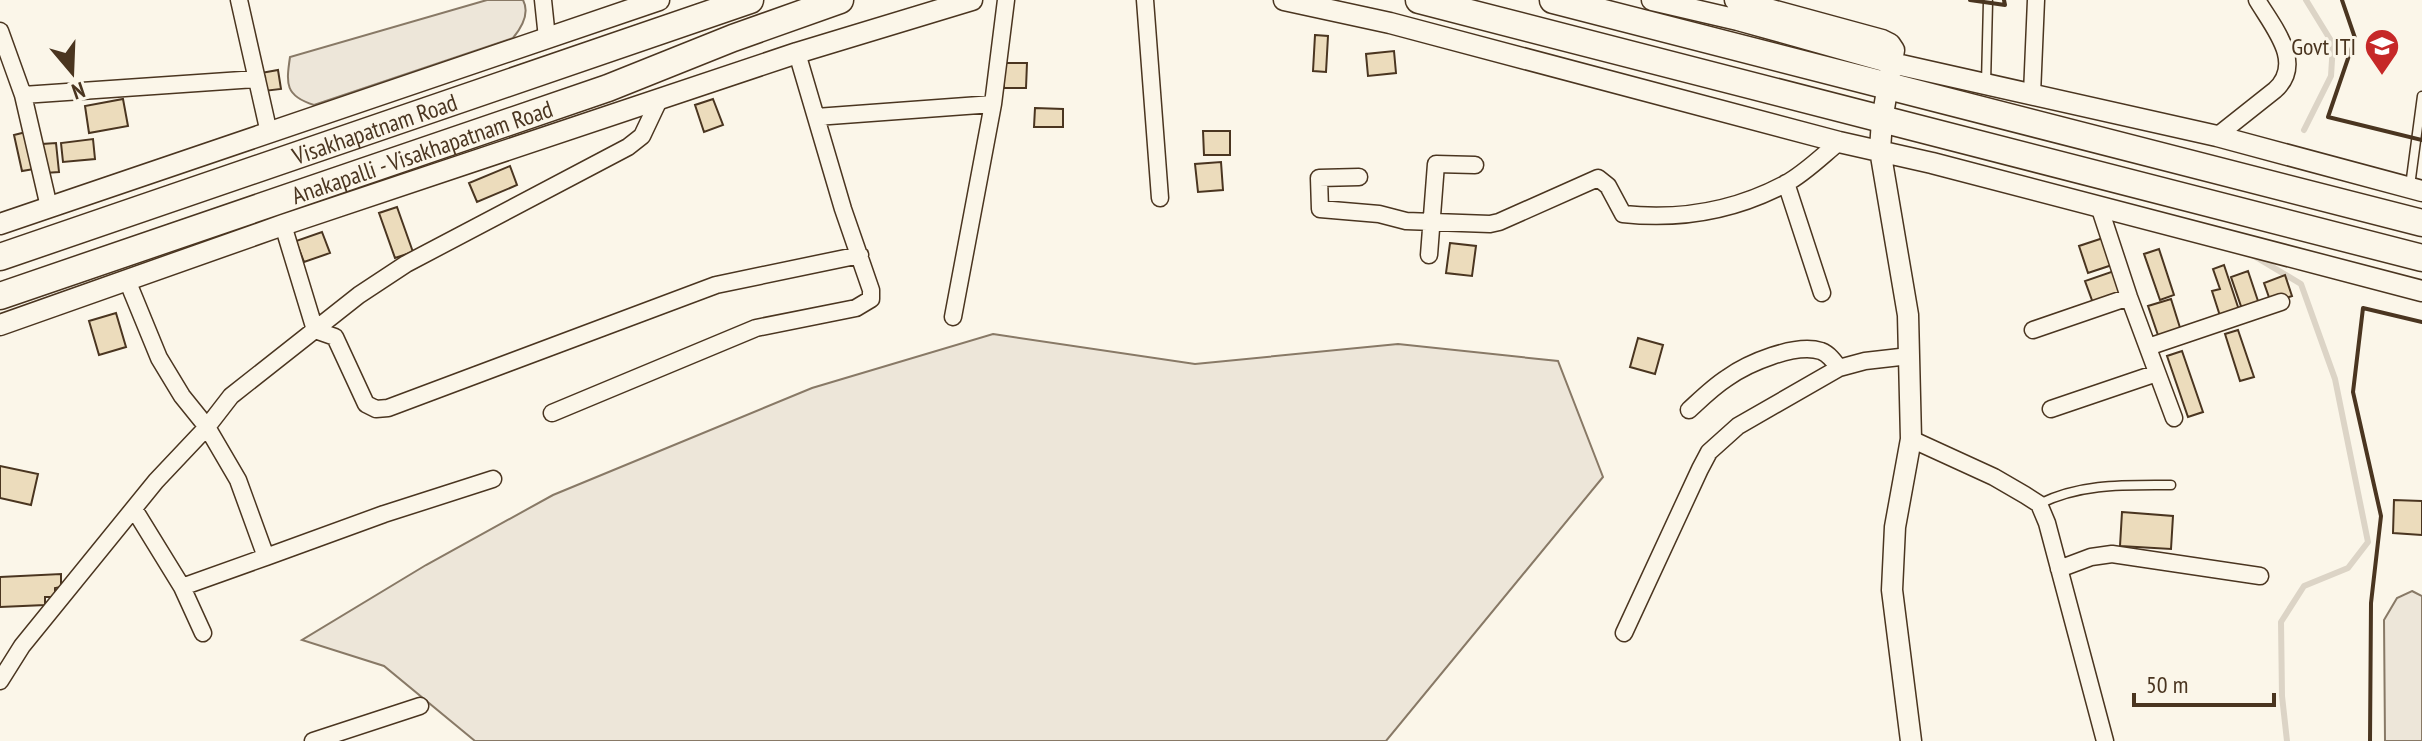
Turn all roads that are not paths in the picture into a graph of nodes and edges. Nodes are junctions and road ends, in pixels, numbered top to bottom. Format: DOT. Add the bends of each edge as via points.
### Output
graph roads {
  1 [pos="239,0"];
  2 [pos="543,0"];
  3 [pos="659,0"];
  4 [pos="750,0"];
  5 [pos="840,0"];
  6 [pos="972,0"];
  7 [pos="1006,0"];
  8 [pos="1145,0"];
  9 [pos="1284,0"];
  10 [pos="1419,0"];
  11 [pos="1553,0"];
  12 [pos="1652,0"];
  13 [pos="2036,0"];
  14 [pos="2257,0"];
  15 [pos="1988,2"];
  16 [pos="1734,7"];
  17 [pos="0,31"];
  18 [pos="547,38"];
  19 [pos="797,53"];
  20 [pos="1890,74"];
  21 [pos="257,79"];
  22 [pos="1986,84"];
  23 [pos="2032,94"];
  24 [pos="23,95"];
  25 [pos="2422,96"];
  26 [pos="659,100"];
  27 [pos="993,104"];
  28 [pos="816,117"];
  29 [pos="1882,120"];
  30 [pos="269,133"];
  31 [pos="2217,136"];
  32 [pos="1839,142"];
  33 [pos="1880,150"];
  34 [pos="1475,165"];
  35 [pos="1359,177"];
  36 [pos="1786,183"];
  37 [pos="2416,190"];
  38 [pos="1160,198"];
  39 [pos="2099,206"];
  40 [pos="49,207"];
  41 [pos="1431,222"];
  42 [pos="2422,223"];
  43 [pos="0,224"];
  44 [pos="283,225"];
  45 [pos="860,255"];
  46 [pos="1429,255"];
  47 [pos="0,257"];
  48 [pos="2422,258"];
  49 [pos="127,280"];
  50 [pos="2422,291"];
  51 [pos="1822,293"];
  52 [pos="0,296"];
  53 [pos="2129,297"];
  54 [pos="2281,302"];
  55 [pos="953,317"];
  56 [pos="0,325"];
  57 [pos="315,330"];
  58 [pos="2033,330"];
  59 [pos="2148,347"];
  60 [pos="1909,356"];
  61 [pos="1839,368"];
  62 [pos="2157,373"];
  63 [pos="2051,409"];
  64 [pos="1689,410"];
  65 [pos="552,413"];
  66 [pos="2174,418"];
  67 [pos="207,427"];
  68 [pos="1911,439"];
  69 [pos="493,479"];
  70 [pos="2171,485"];
  71 [pos="2039,504"];
  72 [pos="134,509"];
  73 [pos="266,557"];
  74 [pos="2059,569"];
  75 [pos="2260,576"];
  76 [pos="182,587"];
  77 [pos="203,633"];
  78 [pos="1624,633"];
  79 [pos="0,681"];
  80 [pos="420,706"];
  81 [pos="313,741"];
  82 [pos="1911,741"];
  83 [pos="2105,741"];
  1 -- 21 [label="street"];
  2 -- 18 [label="street"];
  3 -- 18 [label="street"];
  4 -- 47 [label="main road, Visakhapatnam Road"];
  5 -- 52 [label="main road, Anakapalli - Visakhapatnam Road" via="608,88"];
  6 -- 19 [label="street"];
  7 -- 27 [label="street"];
  8 -- 38 [label="street"];
  9 -- 32 [label="street"];
  10 -- 29 [label="main road"];
  11 -- 20 [label="main road"];
  12 -- 16 [label="street"];
  13 -- 23 [label="street"];
  14 -- 31 [label="street" via="2283,44 2288,73 2284,82"];
  15 -- 22 [label="lane"];
  16 -- 20 [label="street"];
  17 -- 24 [label="street"];
  18 -- 30 [label="street"];
  19 -- 26 [label="street"];
  19 -- 28 [label="street"];
  20 -- 22 [label="street"];
  20 -- 29 [label="street"];
  20 -- 42 [label="main road"];
  21 -- 24 [label="street"];
  21 -- 30 [label="street"];
  22 -- 23 [label="street"];
  23 -- 31 [label="street"];
  24 -- 40 [label="street"];
  25 -- 37 [label="lane"];
  26 -- 44 [label="street"];
  26 -- 57 [label="street" via="642,136 628,147 406,264"];
  27 -- 28 [label="street"];
  27 -- 55 [label="street"];
  28 -- 45 [label="street"];
  29 -- 33 [label="street"];
  29 -- 48 [label="main road"];
  30 -- 40 [label="street"];
  31 -- 37 [label="street"];
  32 -- 33 [label="street"];
  32 -- 36 [label="street"];
  33 -- 39 [label="street"];
  33 -- 60 [label="street" via="1908,315"];
  34 -- 41 [label="street" via="1436,164"];
  35 -- 41 [label="street" via="1319,178 1320,209"];
  36 -- 41 [label="street" via="1696,215 1631,215 1618,209 1608,186 1598,178 1499,222"];
  36 -- 51 [label="street"];
  39 -- 50 [label="street"];
  39 -- 53 [label="street"];
  40 -- 43 [label="street"];
  41 -- 46 [label="street"];
  44 -- 49 [label="street"];
  44 -- 57 [label="street"];
  45 -- 57 [label="street" via="716,285 388,408 366,404 335,337"];
  45 -- 65 [label="street" via="871,290 865,305 756,328"];
  49 -- 56 [label="street"];
  49 -- 67 [label="street" via="159,358"];
  53 -- 58 [label="street"];
  53 -- 59 [label="street"];
  54 -- 59 [label="street"];
  57 -- 67 [label="street" via="231,396"];
  59 -- 62 [label="street"];
  60 -- 61 [label="street"];
  60 -- 68 [label="street"];
  61 -- 64 [label="street" via="1820,351 1806,350 1754,362 1725,378"];
  61 -- 78 [label="street" via="1738,426 1709,452"];
  62 -- 63 [label="street"];
  62 -- 66 [label="street"];
  67 -- 72 [label="street"];
  67 -- 73 [label="street" via="238,480"];
  68 -- 71 [label="street"];
  68 -- 82 [label="street" via="1895,527 1892,590"];
  69 -- 73 [label="street"];
  70 -- 71 [label="lane" via="2107,485 2070,491"];
  71 -- 74 [label="street"];
  72 -- 76 [label="street"];
  72 -- 79 [label="street" via="22,646"];
  73 -- 76 [label="street"];
  74 -- 75 [label="street" via="2112,554"];
  74 -- 83 [label="street"];
  76 -- 77 [label="street"];
  80 -- 81 [label="street"];
}
